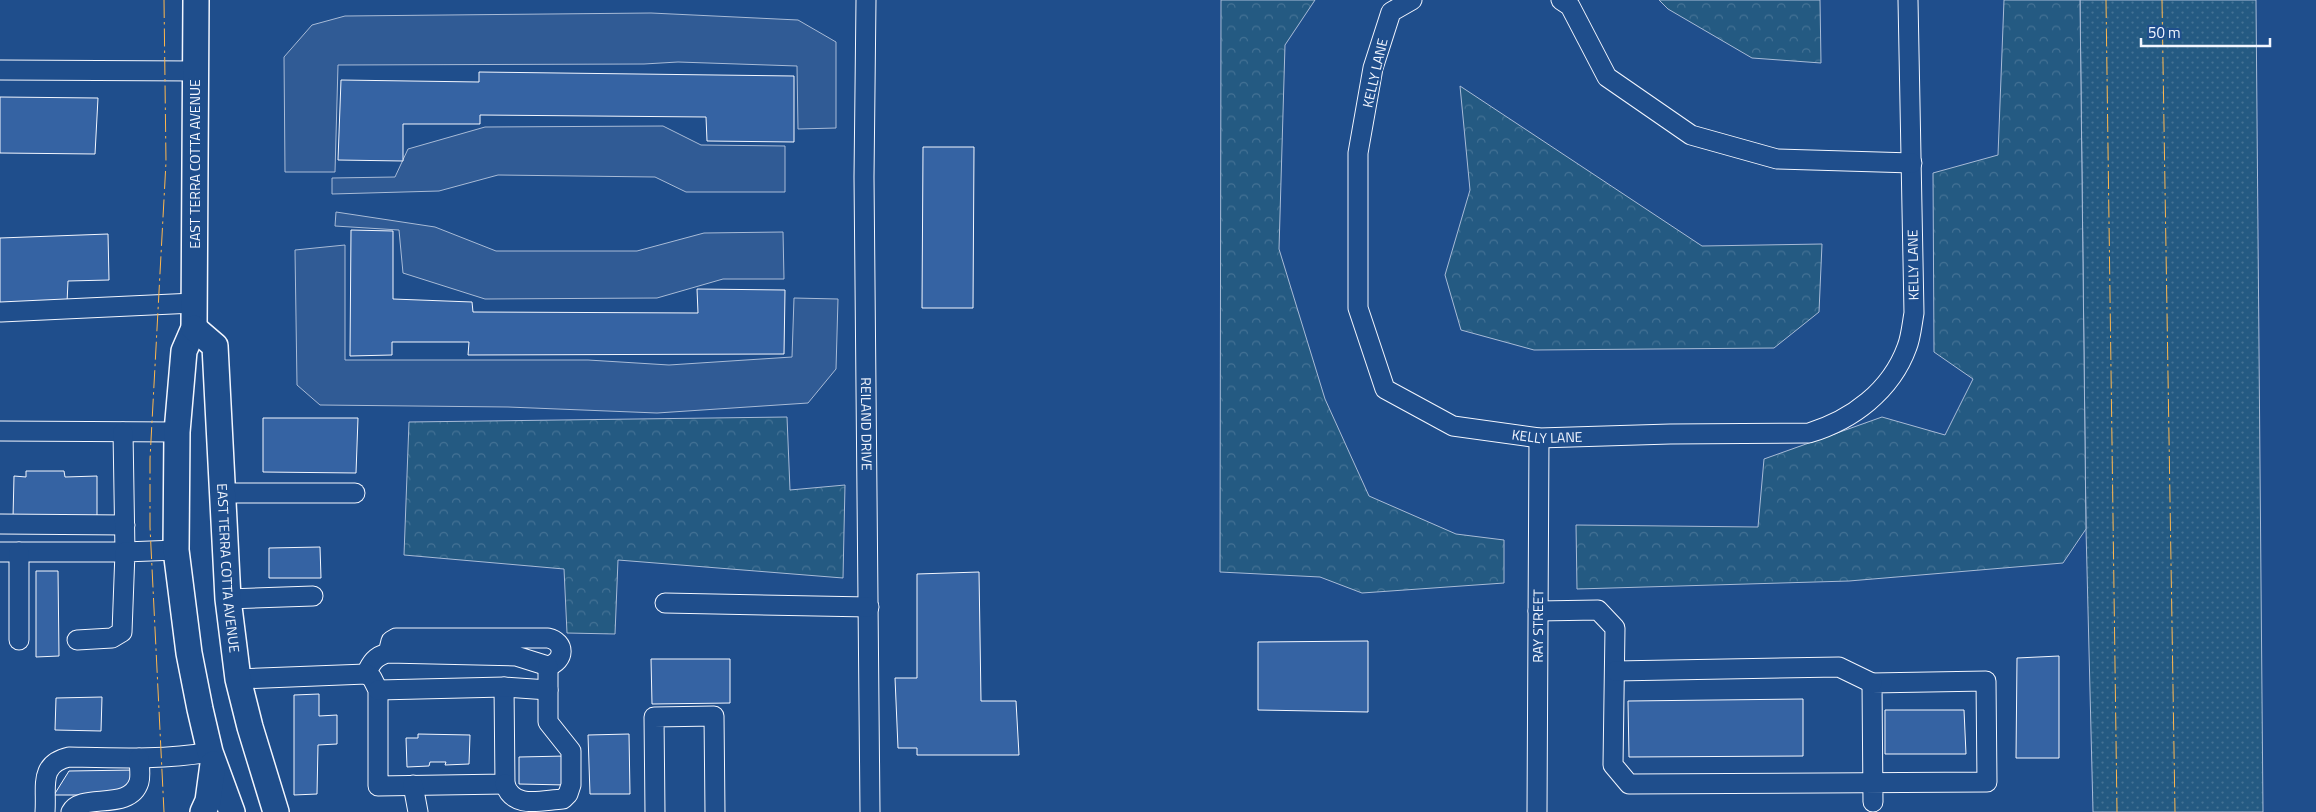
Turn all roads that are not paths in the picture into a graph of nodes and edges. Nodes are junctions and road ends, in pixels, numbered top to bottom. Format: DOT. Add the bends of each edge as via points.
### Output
graph roads {
  1 [pos="196,0"];
  2 [pos="866,0"];
  3 [pos="1412,0"];
  4 [pos="1561,0"];
  5 [pos="1908,0"];
  6 [pos="0,70"];
  7 [pos="196,71"];
  8 [pos="1912,163"];
  9 [pos="194,303"];
  10 [pos="1,312"];
  11 [pos="194,328"];
  12 [pos="0,431"];
  13 [pos="123,432"];
  14 [pos="177,432"];
  15 [pos="1539,438"];
  16 [pos="223,493"];
  17 [pos="355,494"];
  18 [pos="0,524"];
  19 [pos="125,525"];
  20 [pos="176,550"];
  21 [pos="0,552"];
  22 [pos="19,552"];
  23 [pos="124,552"];
  24 [pos="313,596"];
  25 [pos="228,599"];
  26 [pos="665,603"];
  27 [pos="869,607"];
  28 [pos="1538,611"];
  29 [pos="19,640"];
  30 [pos="78,640"];
  31 [pos="388,653"];
  32 [pos="548,666"];
  33 [pos="1615,671"];
  34 [pos="366,674"];
  35 [pos="238,679"];
  36 [pos="1872,683"];
  37 [pos="504,686"];
  38 [pos="378,690"];
  39 [pos="548,690"];
  40 [pos="212,757"];
  41 [pos="139,758"];
  42 [pos="505,784"];
  43 [pos="413,785"];
  44 [pos="1873,802"];
  45 [pos="50,809"];
  46 [pos="71,812"];
  47 [pos="203,812"];
  48 [pos="232,812"];
  49 [pos="276,812"];
  50 [pos="418,812"];
  51 [pos="655,812"];
  52 [pos="715,812"];
  53 [pos="870,812"];
  54 [pos="1537,812"];
  1 -- 7 [label="main road, EAST TERRA COTTA AVENUE"];
  2 -- 27 [label="street, REILAND DRIVE"];
  3 -- 15 [label="street, KELLY LANE" via="1391,12 1373,68 1358,153 1358,308 1385,389 1453,426"];
  4 -- 8 [label="street" via="1570,6 1607,77 1691,135 1777,159"];
  5 -- 8 [label="street, KELLY LANE"];
  6 -- 7 [label="street"];
  7 -- 9 [label="main road, EAST TERRA COTTA AVENUE"];
  8 -- 15 [label="street, KELLY LANE" via="1914,313 1907,347 1893,374 1875,396 1848,417 1809,433"];
  9 -- 10 [label="street"];
  9 -- 11 [label="main road, EAST TERRA COTTA AVENUE"];
  11 -- 14 [label="main road, EAST TERRA COTTA AVENUE" via="184,351"];
  11 -- 16 [label="main road, EAST TERRA COTTA AVENUE" via="215,346"];
  12 -- 13 [label="street"];
  13 -- 14 [label="street"];
  13 -- 19 [label="street"];
  14 -- 20 [label="main road, EAST TERRA COTTA AVENUE"];
  15 -- 28 [label="street, RAY STREET"];
  16 -- 17 [label="street"];
  16 -- 25 [label="main road, EAST TERRA COTTA AVENUE"];
  18 -- 19 [label="street"];
  19 -- 23 [label="street"];
  20 -- 23 [label="street"];
  20 -- 40 [label="main road, EAST TERRA COTTA AVENUE" via="189,654"];
  21 -- 22 [label="street"];
  22 -- 23 [label="street"];
  22 -- 29 [label="street"];
  23 -- 30 [label="street" via="122,632 112,638"];
  24 -- 25 [label="street"];
  25 -- 35 [label="main road, EAST TERRA COTTA AVENUE"];
  26 -- 27 [label="street"];
  27 -- 53 [label="street, REILAND DRIVE"];
  28 -- 33 [label="street" via="1598,610 1615,628"];
  28 -- 54 [label="street, RAY STREET"];
  31 -- 32 [label="street" via="516,656"];
  31 -- 32 [label="street" via="391,641 396,638 548,638 555,640 562,654 558,661"];
  31 -- 34 [label="street" via="371,663"];
  32 -- 39 [label="street"];
  33 -- 36 [label="street" via="1839,667"];
  33 -- 44 [label="street" via="1613,765 1629,784"];
  34 -- 35 [label="street"];
  34 -- 38 [label="street"];
  35 -- 49 [label="main road, EAST TERRA COTTA AVENUE"];
  36 -- 44 [label="street"];
  36 -- 44 [label="street" via="1986,681 1987,782"];
  37 -- 38 [label="street"];
  37 -- 39 [label="street"];
  37 -- 42 [label="street"];
  38 -- 43 [label="street" via="378,786"];
  39 -- 42 [label="street" via="548,722 571,751 568,794 563,799 523,801 508,794"];
  40 -- 41 [label="street"];
  40 -- 47 [label="main road" via="208,801"];
  40 -- 48 [label="main road, EAST TERRA COTTA AVENUE"];
  41 -- 45 [label="street" via="70,756 58,759 48,770 44,786"];
  41 -- 46 [label="street" via="140,782 133,794 123,800 83,804"];
  42 -- 43 [label="street"];
  43 -- 50 [label="street"];
  51 -- 52 [label="street" via="654,717 714,716"];
}
